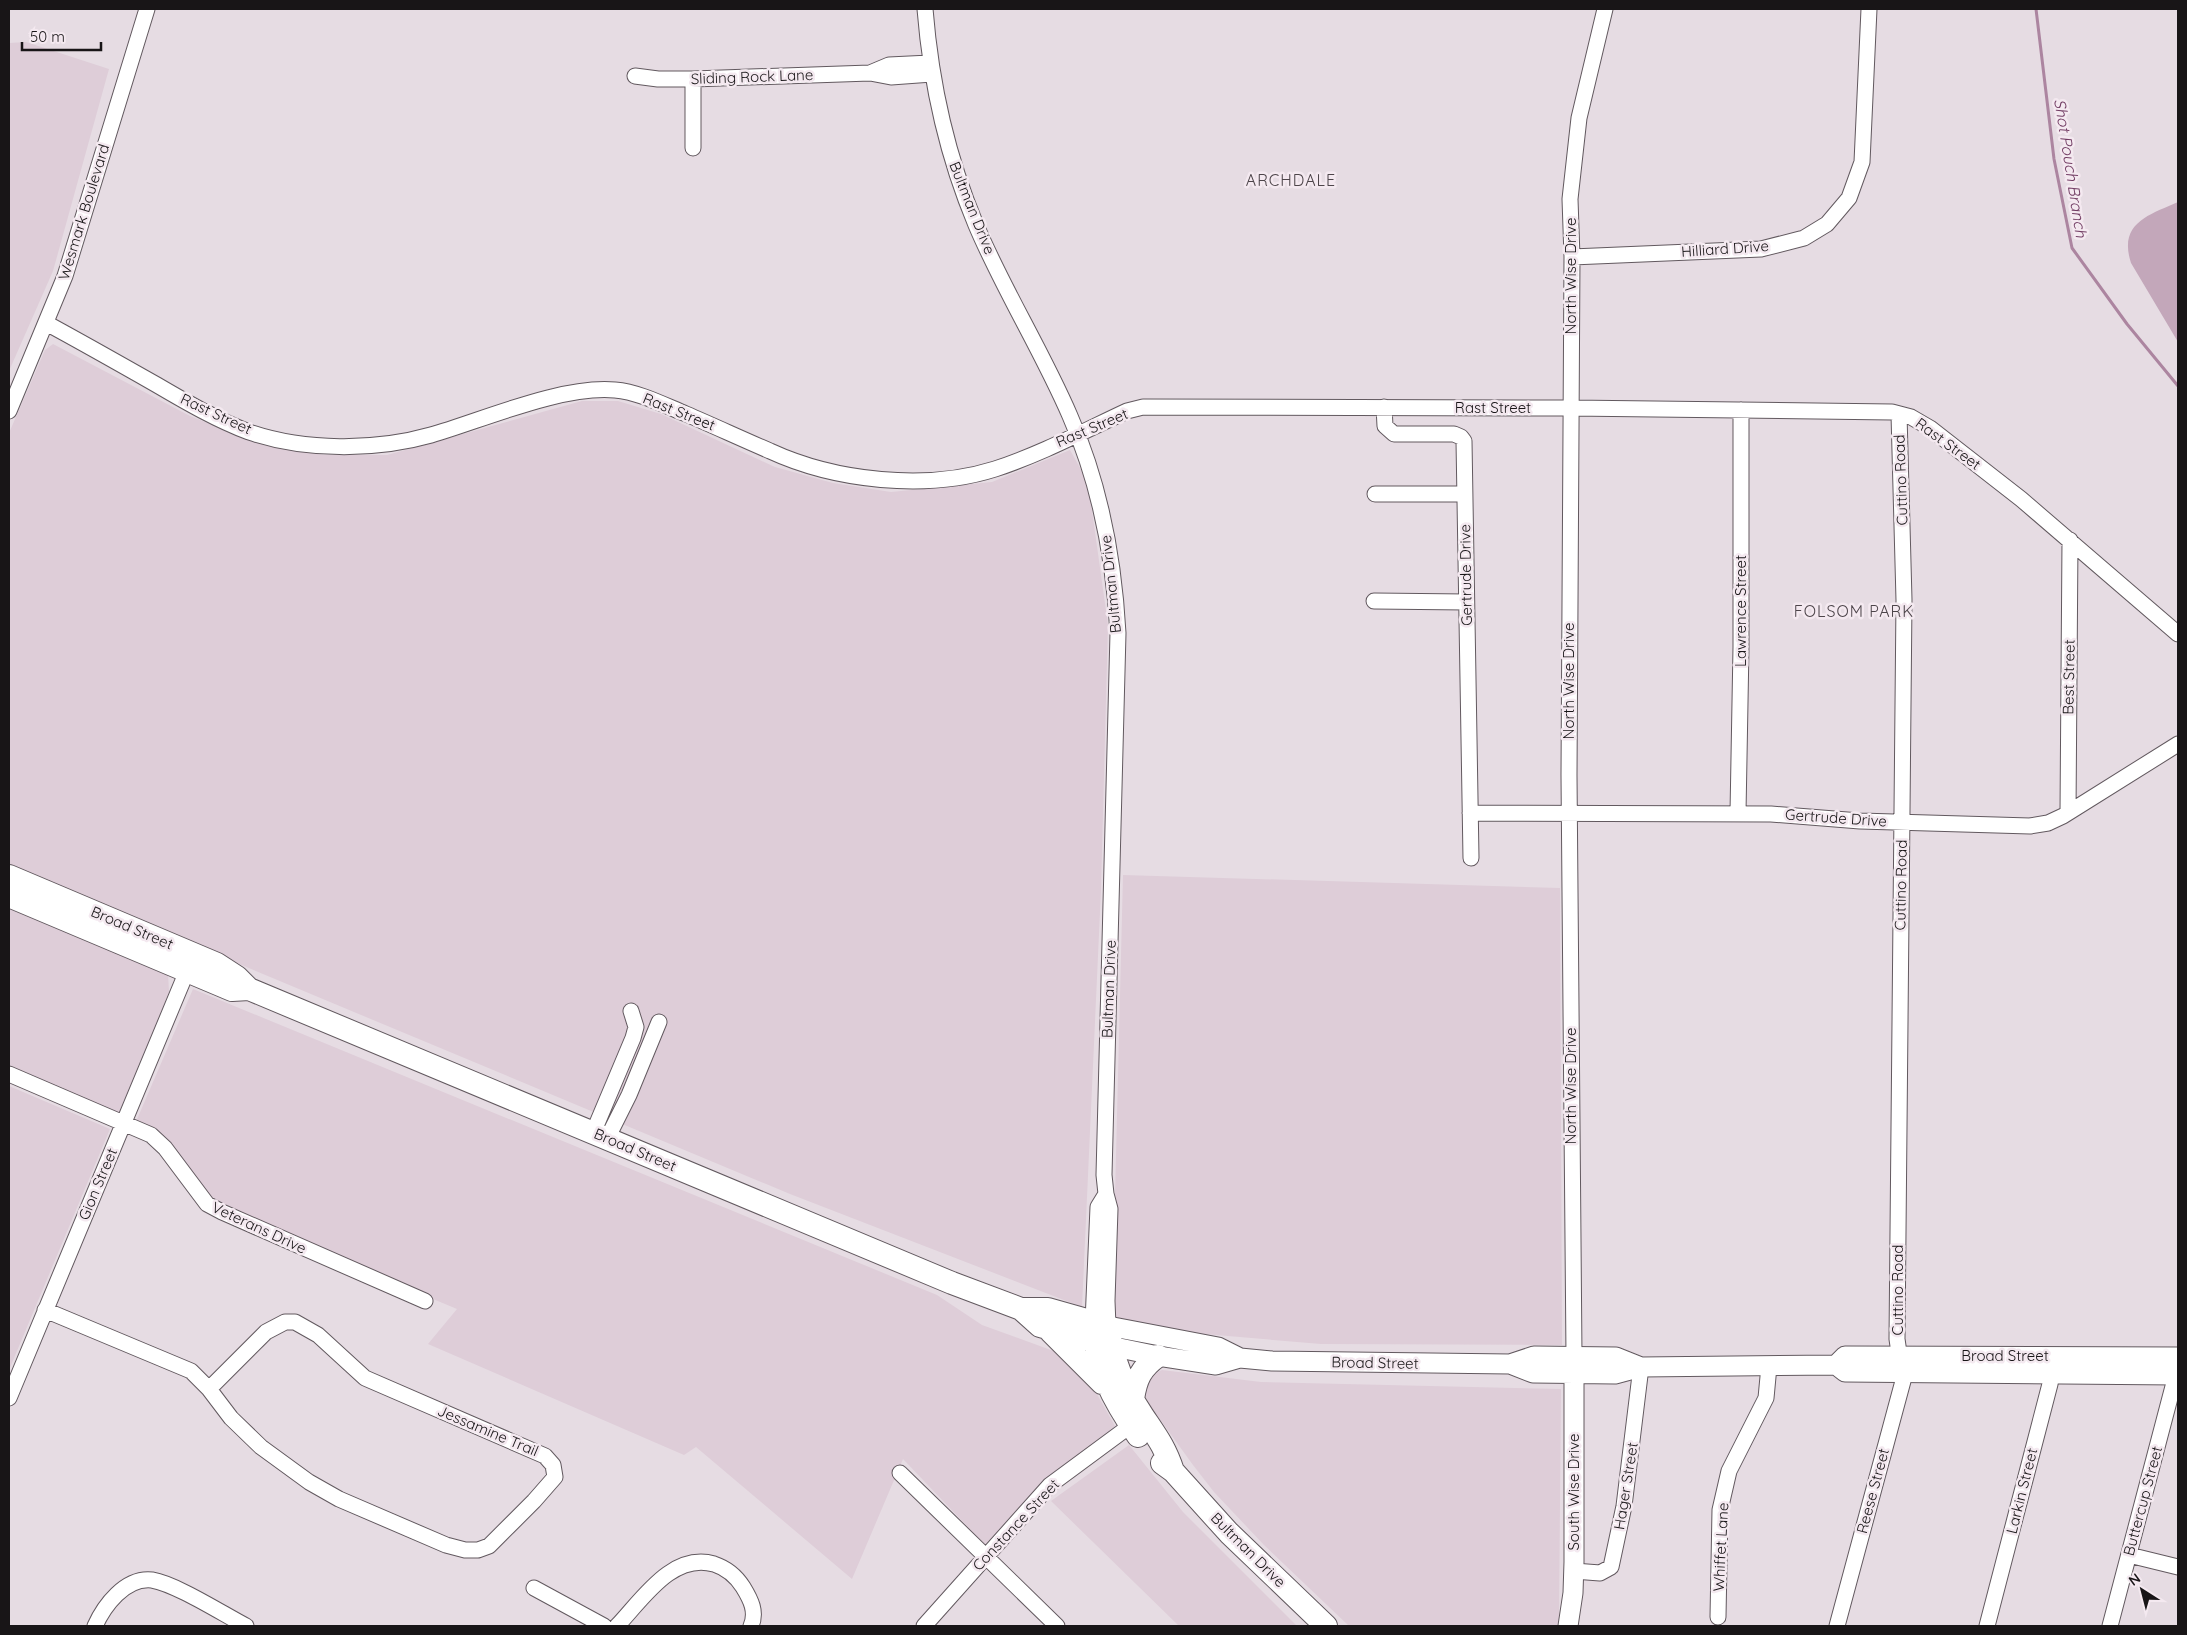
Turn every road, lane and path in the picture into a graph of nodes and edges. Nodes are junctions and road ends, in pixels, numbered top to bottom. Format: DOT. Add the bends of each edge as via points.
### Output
graph roads {
  1 [pos="147,9"];
  2 [pos="925,9"];
  3 [pos="1605,9"];
  4 [pos="1869,9"];
  5 [pos="931,69"];
  6 [pos="635,76"];
  7 [pos="693,79"];
  8 [pos="694,148"];
  9 [pos="1572,257"];
  10 [pos="46,323"];
  11 [pos="1384,407"];
  12 [pos="1571,408"];
  13 [pos="1741,410"];
  14 [pos="9,411"];
  15 [pos="1899,414"];
  16 [pos="1077,433"];
  17 [pos="1375,494"];
  18 [pos="1465,494"];
  19 [pos="2070,540"];
  20 [pos="1374,601"];
  21 [pos="1466,602"];
  22 [pos="2178,634"];
  23 [pos="2178,744"];
  24 [pos="1470,813"];
  25 [pos="1569,813"];
  26 [pos="1738,813"];
  27 [pos="2068,813"];
  28 [pos="1901,823"];
  29 [pos="1472,858"];
  30 [pos="9,876"];
  31 [pos="9,896"];
  32 [pos="188,971"];
  33 [pos="249,989"];
  34 [pos="631,1011"];
  35 [pos="659,1022"];
  36 [pos="9,1074"];
  37 [pos="124,1123"];
  38 [pos="600,1136"];
  39 [pos="425,1301"];
  40 [pos="45,1310"];
  41 [pos="1021,1310"];
  42 [pos="1046,1328"];
  43 [pos="1101,1334"];
  44 [pos="1158,1356"];
  45 [pos="1240,1358"];
  46 [pos="1901,1364"];
  47 [pos="1574,1365"];
  48 [pos="2052,1365"];
  49 [pos="1769,1366"];
  50 [pos="1641,1367"];
  51 [pos="2177,1369"];
  52 [pos="209,1388"];
  53 [pos="1108,1389"];
  54 [pos="9,1398"];
  55 [pos="1135,1413"];
  56 [pos="900,1473"];
  57 [pos="2129,1555"];
  58 [pos="986,1557"];
  59 [pos="2178,1567"];
  60 [pos="1574,1572"];
  61 [pos="534,1588"];
  62 [pos="1718,1617"];
  63 [pos="94,1626"];
  64 [pos="246,1626"];
  65 [pos="604,1626"];
  66 [pos="617,1626"];
  67 [pos="751,1626"];
  68 [pos="924,1626"];
  69 [pos="1057,1626"];
  70 [pos="1326,1626"];
  71 [pos="1568,1626"];
  72 [pos="1837,1626"];
  73 [pos="1987,1626"];
  74 [pos="2110,1626"];
  1 -- 10 [label="street, Wesmark Boulevard" via="65,276"];
  2 -- 5 [label="street, Bultman Drive"];
  3 -- 9 [label="street, North Wise Drive" via="1579,118 1570,199"];
  4 -- 9 [label="street, Hilliard Drive" via="1862,162 1848,198 1828,224 1804,238 1761,249"];
  5 -- 7 [label="street, Sliding Rock Lane" via="891,77 870,73"];
  5 -- 16 [label="street, Bultman Drive" via="950,153 976,225 1057,386"];
  6 -- 7 [label="street, Sliding Rock Lane" via="658,80"];
  7 -- 8 [label="street"];
  9 -- 12 [label="street, North Wise Drive"];
  10 -- 14 [label="street, Wesmark Boulevard"];
  10 -- 16 [label="street, Rast Street" via="202,410 249,432 312,445 338,447 422,437 548,399 594,390 617,390 646,399 816,468 881,480 927,480 975,474 1025,458"];
  11 -- 12 [label="street, Rast Street"];
  11 -- 16 [label="street, Rast Street" via="1143,407"];
  11 -- 18 [label="street, Gertrude Drive" via="1385,426 1394,434 1454,434 1461,437 1465,447"];
  12 -- 13 [label="street, Rast Street"];
  12 -- 25 [label="street, North Wise Drive"];
  13 -- 15 [label="street, Rast Street"];
  13 -- 26 [label="street, Lawrence Street"];
  15 -- 19 [label="street, Rast Street" via="1930,428"];
  15 -- 28 [label="street, Cuttino Road" via="1904,600"];
  16 -- 43 [label="street, Bultman Drive" via="1092,476 1110,550 1118,629 1106,1194 1098,1208"];
  17 -- 18 [label="street"];
  18 -- 21 [label="street, Gertrude Drive"];
  19 -- 22 [label="street, Rast Street"];
  19 -- 27 [label="street, Best Street"];
  20 -- 21 [label="street"];
  21 -- 24 [label="street, Gertrude Drive"];
  23 -- 27 [label="street, Gertrude Drive"];
  24 -- 25 [label="street, Gertrude Drive"];
  24 -- 29 [label="street, Gertrude Drive"];
  25 -- 26 [label="street, Gertrude Drive"];
  25 -- 47 [label="street, North Wise Drive"];
  26 -- 28 [label="street, Gertrude Drive"];
  27 -- 28 [label="street, Gertrude Drive" via="2048,823 2030,826"];
  28 -- 46 [label="street, Cuttino Road" via="1897,1329"];
  30 -- 33 [label="highway, Broad Street" via="217,964"];
  31 -- 32 [label="highway, Broad Street"];
  32 -- 33 [label="highway, Broad Street" via="232,990"];
  32 -- 37 [label="street, Gion Street"];
  33 -- 38 [label="highway, Broad Street"];
  34 -- 38 [label="street" via="636,1027"];
  35 -- 38 [label="street" via="629,1095"];
  36 -- 37 [label="street, Veterans Drive"];
  37 -- 39 [label="street, Veterans Drive" via="151,1135 165,1148 207,1204"];
  37 -- 40 [label="street, Gion Street"];
  38 -- 41 [label="highway, Broad Street"];
  40 -- 52 [label="street, Jessamine Trail" via="192,1371"];
  40 -- 54 [label="street, Gion Street"];
  41 -- 42 [label="highway, Broad Street"];
  41 -- 43 [label="highway, Broad Street" via="1048,1309"];
  42 -- 43 [label="highway, Broad Street"];
  42 -- 53 [label="highway"];
  43 -- 44 [label="main road, Broad Street"];
  43 -- 45 [label="main road, Broad Street" via="1218,1347"];
  43 -- 53 [label="highway, Bultman Drive" via="1100,1366"];
  43 -- 55 [label="highway, Bultman Drive"];
  44 -- 45 [label="main road, Broad Street" via="1216,1365"];
  44 -- 55 [label="highway" via="1138,1376"];
  45 -- 47 [label="main road, Broad Street" via="1295,1362 1510,1364 1533,1373"];
  46 -- 48 [label="main road, Broad Street"];
  46 -- 49 [label="main road, Broad Street" via="1845,1356 1836,1365"];
  46 -- 72 [label="street, Reese Street" via="1902,1384"];
  47 -- 50 [label="main road, Broad Street" via="1616,1356"];
  47 -- 60 [label="main road, South Wise Drive"];
  48 -- 51 [label="main road, Broad Street"];
  48 -- 73 [label="street, Larkin Street"];
  49 -- 50 [label="main road, Broad Street"];
  49 -- 62 [label="street, Whiffet Lane" via="1766,1398 1730,1471 1720,1510"];
  50 -- 60 [label="street, Hager Street" via="1624,1506 1612,1567 1600,1573"];
  51 -- 57 [label="street, Buttercup Street"];
  52 -- 52 [label="street, Jessamine Trail" via="231,1418 261,1447 321,1491 456,1548 478,1550 489,1546 555,1477 553,1465 545,1456 365,1378 318,1335 295,1322 285,1322 266,1332"];
  53 -- 55 [label="highway, Bultman Drive"];
  55 -- 58 [label="street, Constance Street" via="1050,1485"];
  55 -- 70 [label="highway, Bultman Drive" via="1166,1450 1173,1471 1229,1534"];
  56 -- 58 [label="street"];
  57 -- 59 [label="street"];
  57 -- 74 [label="street, Buttercup Street"];
  58 -- 68 [label="street, Constance Street"];
  58 -- 69 [label="street"];
  60 -- 71 [label="main road, South Wise Drive"];
  61 -- 65 [label="street"];
  63 -- 64 [label="street" via="106,1605 121,1591 141,1581 151,1580 192,1597"];
  66 -- 67 [label="street" via="665,1576 687,1563 698,1562 721,1566 741,1584 754,1610"];
}
